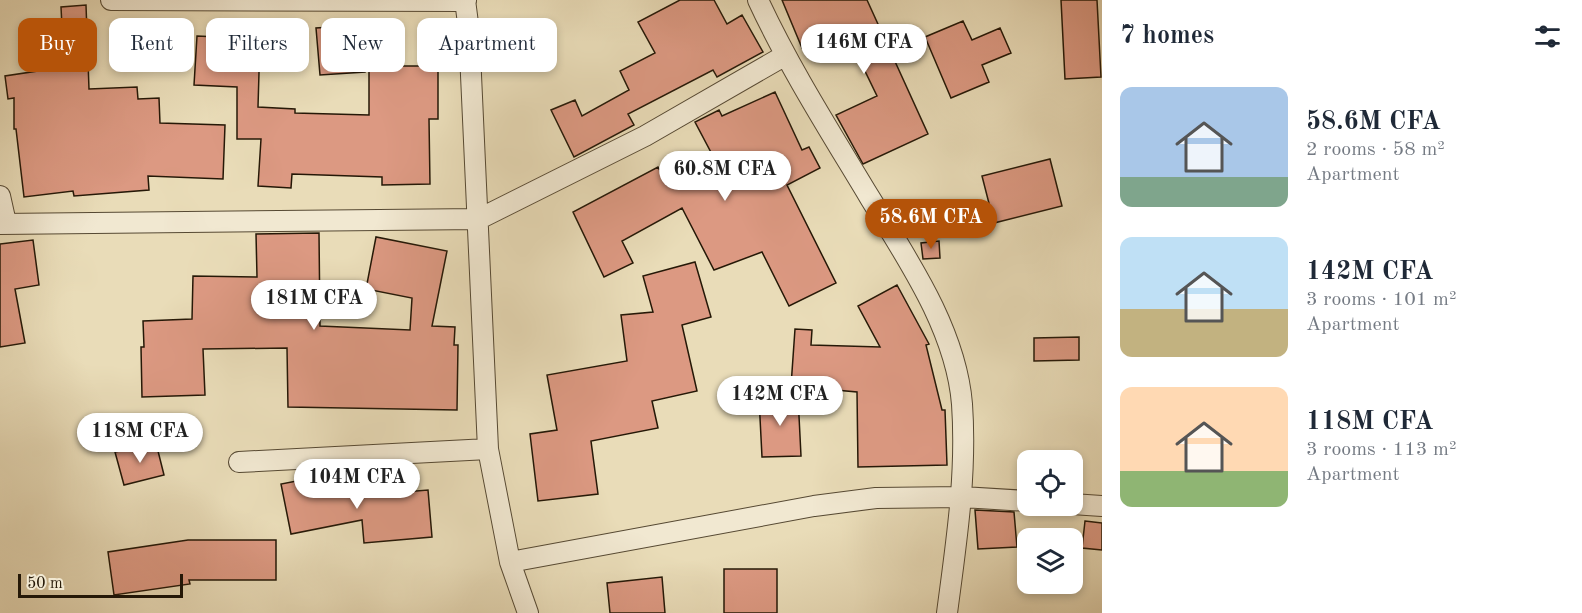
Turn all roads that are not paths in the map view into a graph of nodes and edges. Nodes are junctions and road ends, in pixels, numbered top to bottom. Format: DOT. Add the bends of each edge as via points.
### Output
graph roads {
  1 [pos="111,0"];
  2 [pos="758,0"];
  3 [pos="466,1"];
  4 [pos="784,56"];
  5 [pos="0,196"];
  6 [pos="478,219"];
  7 [pos="3,223"];
  8 [pos="488,449"];
  9 [pos="239,462"];
  10 [pos="962,497"];
  11 [pos="1017,500"];
  12 [pos="1083,505"];
  13 [pos="1102,506"];
  14 [pos="510,562"];
  15 [pos="528,613"];
  16 [pos="947,613"];
  1 -- 3 [label="street"];
  2 -- 4 [label="street"];
  3 -- 6 [label="street"];
  4 -- 6 [label="street" via="645,136"];
  4 -- 10 [label="street" via="934,309 962,403"];
  5 -- 7 [label="street"];
  6 -- 7 [label="street"];
  6 -- 8 [label="street"];
  8 -- 9 [label="street"];
  8 -- 14 [label="street"];
  10 -- 11 [label="street"];
  10 -- 14 [label="street" via="876,498 814,506"];
  10 -- 16 [label="street"];
  12 -- 13 [label="street"];
  14 -- 15 [label="street"];
}
